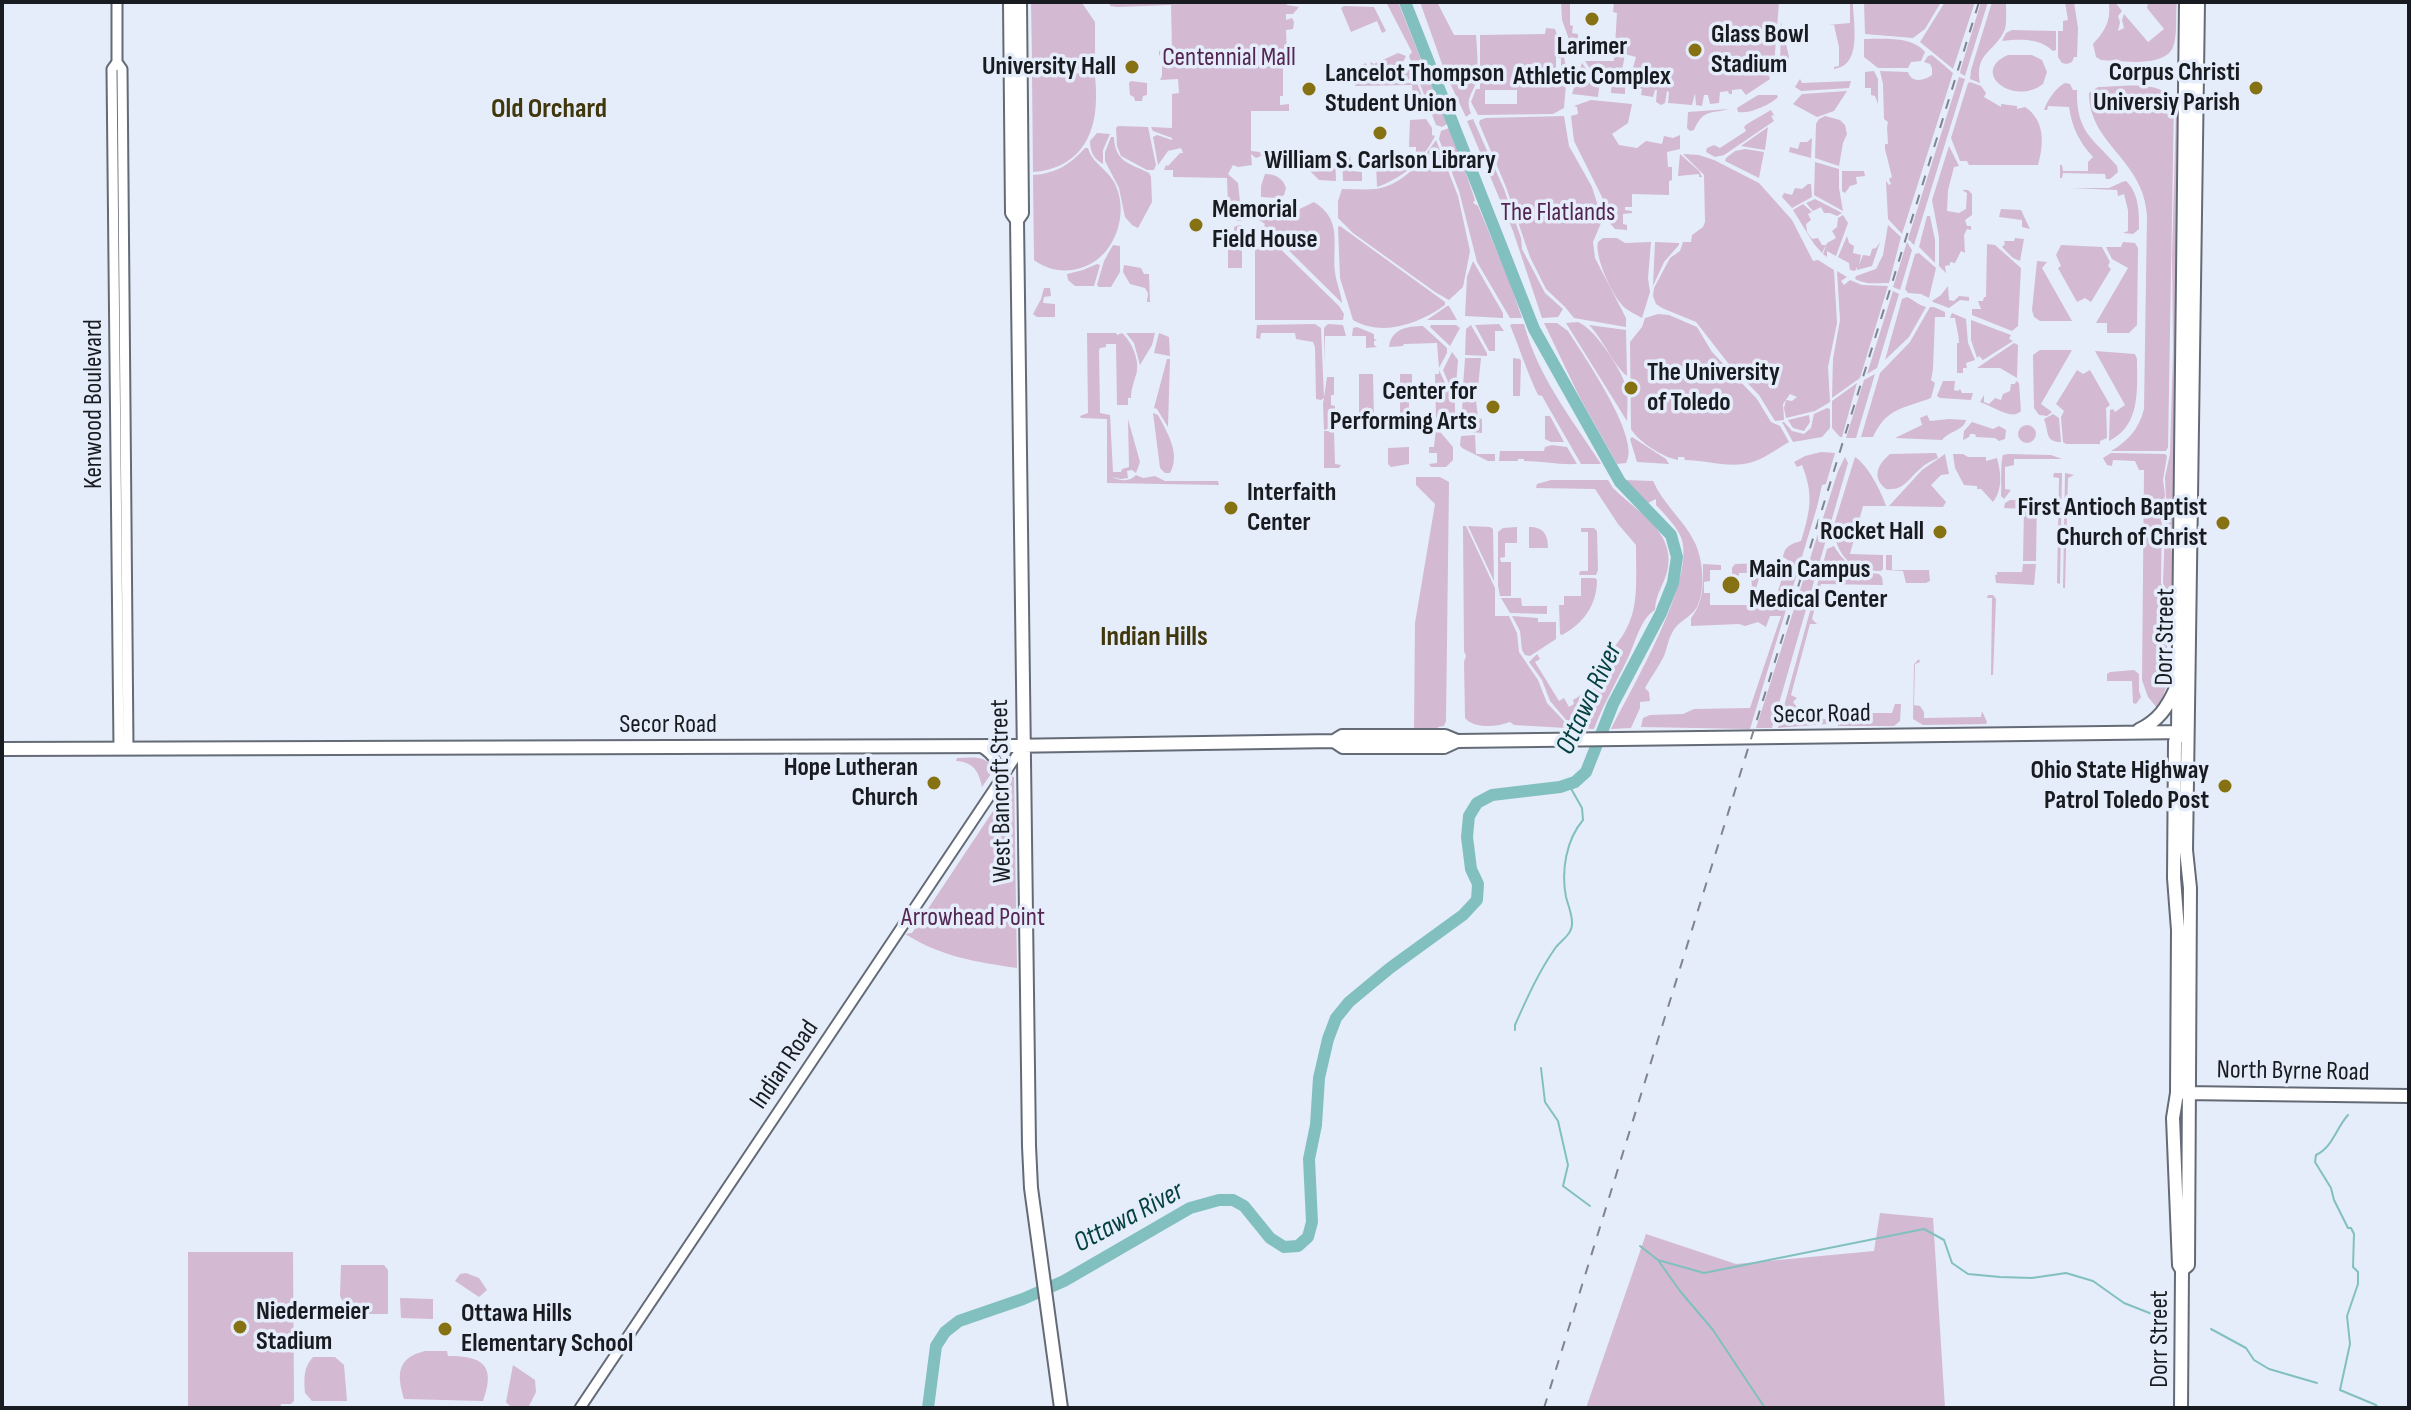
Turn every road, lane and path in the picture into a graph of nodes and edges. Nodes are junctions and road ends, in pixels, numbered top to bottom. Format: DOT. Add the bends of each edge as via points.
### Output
graph roads {
  1 [pos="117,2"];
  2 [pos="1010,2"];
  3 [pos="1020,2"];
  4 [pos="2186,2"];
  5 [pos="2198,2"];
  6 [pos="1017,220"];
  7 [pos="2183,275"];
  8 [pos="2193,344"];
  9 [pos="2185,539"];
  10 [pos="2179,681"];
  11 [pos="2183,732"];
  12 [pos="2132,733"];
  13 [pos="978,746"];
  14 [pos="1023,746"];
  15 [pos="124,748"];
  16 [pos="2,749"];
  17 [pos="1000,780"];
  18 [pos="2183,1093"];
  19 [pos="2409,1096"];
  20 [pos="580,1408"];
  21 [pos="1061,1408"];
  22 [pos="2181,1408"];
  1 -- 15 [label="street, Kenwood Boulevard" via="117,62 112,69"];
  2 -- 6 [label="main road, West Bancroft Street" via="1012,213"];
  3 -- 6 [label="main road, West Bancroft Street" via="1022,213"];
  4 -- 7 [label="main road, Dorr Street"];
  5 -- 8 [label="main road, Dorr Street"];
  6 -- 14 [label="main road, West Bancroft Street"];
  7 -- 8 [label="main road" via="2186,341"];
  7 -- 9 [label="main road, Dorr Street"];
  8 -- 9 [label="main road, Dorr Street"];
  9 -- 10 [label="main road, Dorr Street"];
  9 -- 11 [label="main road, Dorr Street"];
  10 -- 11 [label="main road, Dorr Street"];
  10 -- 12 [label="main road" via="2162,714"];
  11 -- 12 [label="main road, Secor Road"];
  11 -- 18 [label="main road, Dorr Street" via="2175,742 2174,863"];
  12 -- 14 [label="main road, Secor Road" via="1457,741 1445,736 1342,736 1334,741"];
  13 -- 14 [label="main road, Secor Road"];
  13 -- 15 [label="main road, Secor Road"];
  13 -- 17 [label="street" via="997,763"];
  14 -- 17 [label="street, Indian Road"];
  14 -- 21 [label="main road, West Bancroft Street" via="1031,1188"];
  15 -- 16 [label="main road, Secor Road"];
  17 -- 20 [label="street, Indian Road"];
  18 -- 19 [label="main road, North Byrne Road"];
  18 -- 22 [label="main road, Dorr Street" via="2188,1265 2182,1270"];
}
